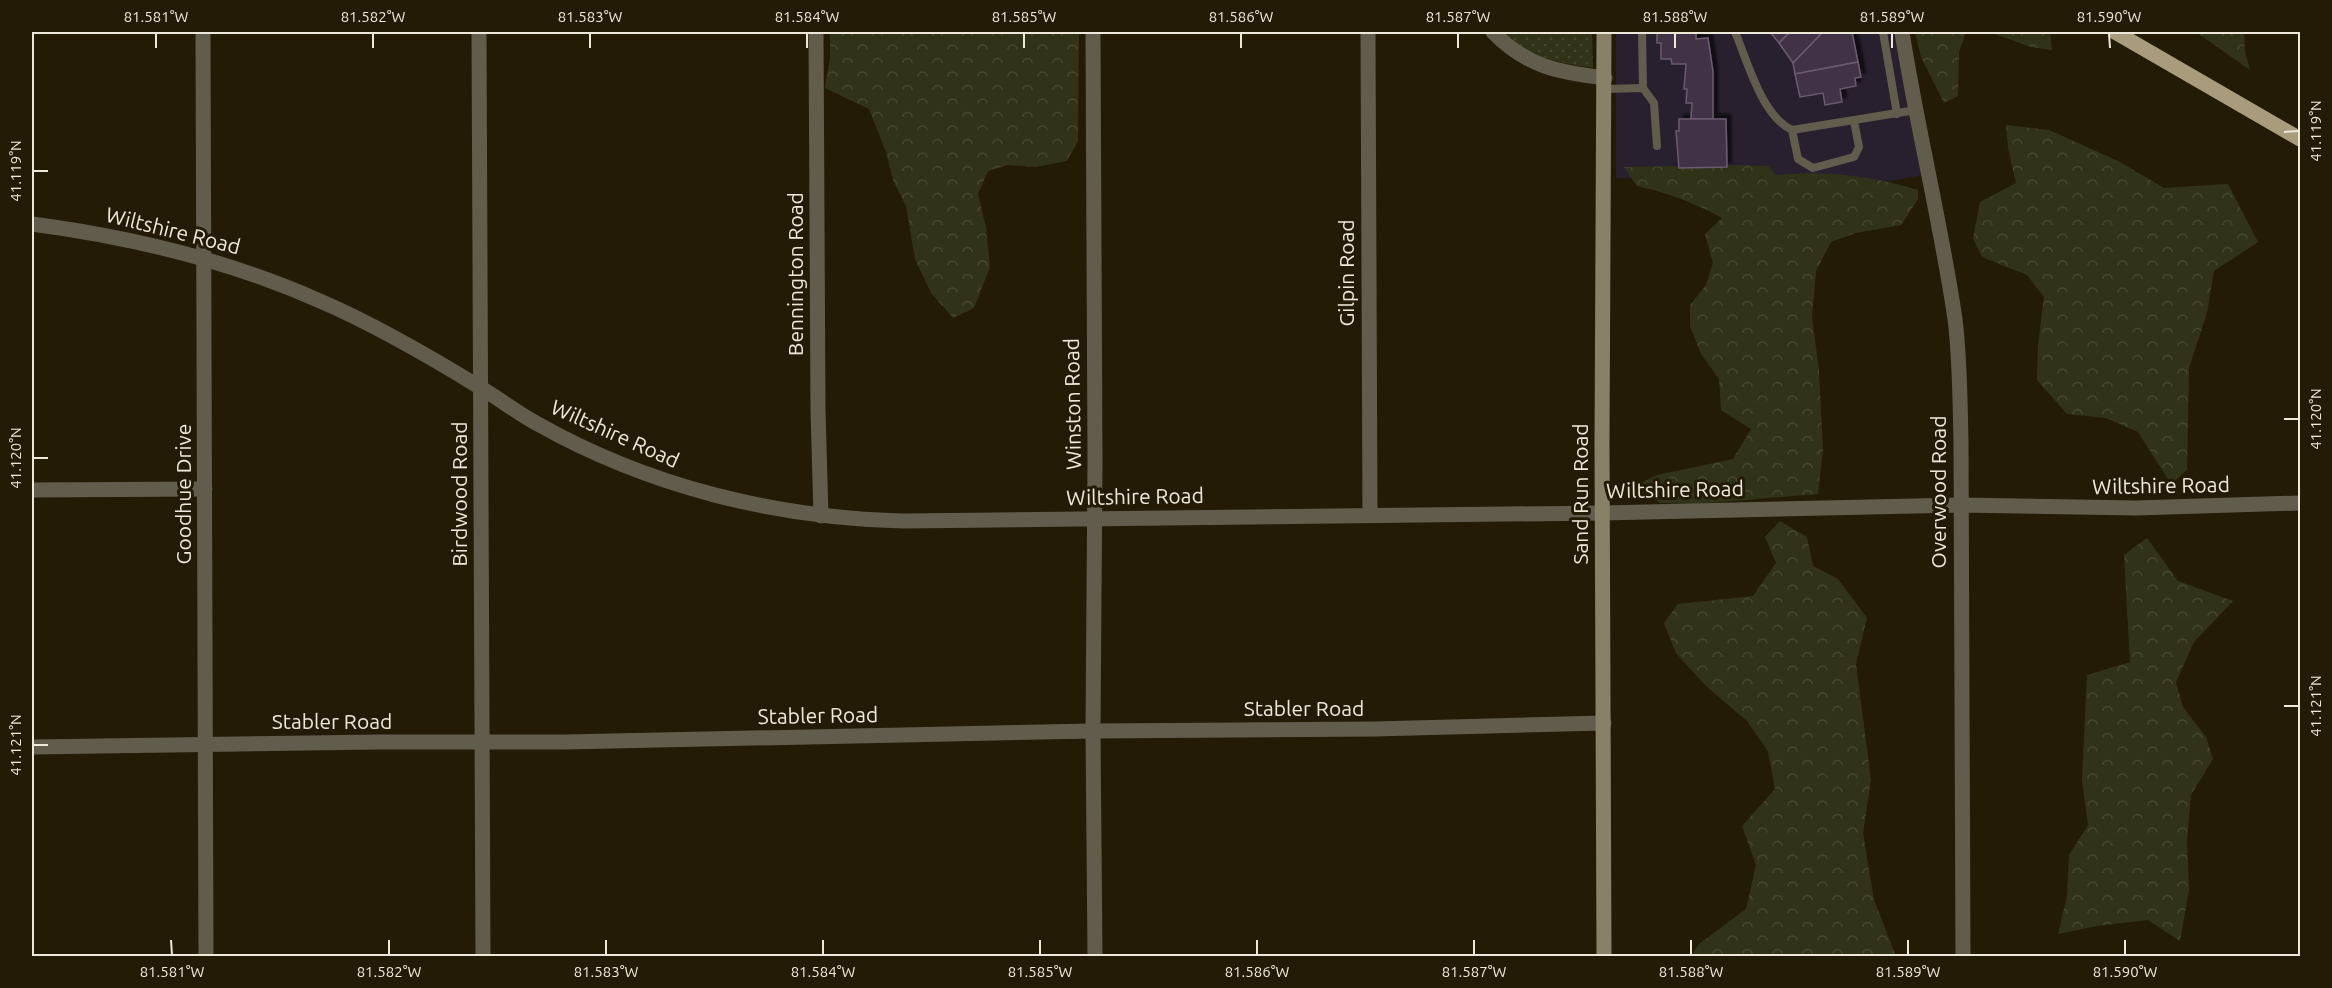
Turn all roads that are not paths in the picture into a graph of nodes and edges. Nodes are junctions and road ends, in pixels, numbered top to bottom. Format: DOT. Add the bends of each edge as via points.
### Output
graph roads {
  1 [pos="203,32"];
  2 [pos="479,32"];
  3 [pos="816,32"];
  4 [pos="1093,32"];
  5 [pos="1368,32"];
  6 [pos="1493,32"];
  7 [pos="1604,32"];
  8 [pos="1642,32"];
  9 [pos="1735,32"];
  10 [pos="1883,32"];
  11 [pos="1902,32"];
  12 [pos="2115,32"];
  13 [pos="1605,83"];
  14 [pos="1643,87"];
  15 [pos="1916,110"];
  16 [pos="1897,114"];
  17 [pos="1854,121"];
  18 [pos="1792,130"];
  19 [pos="2301,139"];
  20 [pos="1656,146"];
  21 [pos="32,224"];
  22 [pos="205,258"];
  23 [pos="481,388"];
  24 [pos="205,489"];
  25 [pos="32,490"];
  26 [pos="2301,503"];
  27 [pos="1960,505"];
  28 [pos="1602,513"];
  29 [pos="1370,514"];
  30 [pos="821,516"];
  31 [pos="1094,518"];
  32 [pos="1605,723"];
  33 [pos="1093,731"];
  34 [pos="482,742"];
  35 [pos="205,745"];
  36 [pos="32,747"];
  37 [pos="206,957"];
  38 [pos="483,957"];
  39 [pos="1095,957"];
  40 [pos="1604,957"];
  41 [pos="1963,957"];
  1 -- 22 [label="street, Goodhue Drive"];
  2 -- 23 [label="street, Birdwood Road"];
  3 -- 30 [label="street, Bennington Road"];
  4 -- 31 [label="street, Winston Road"];
  5 -- 29 [label="street, Gilpin Road"];
  6 -- 13 [label="street" via="1517,53 1544,68"];
  7 -- 13 [label="street, Sand Run Road"];
  8 -- 14 [label="lane"];
  9 -- 18 [label="lane" via="1768,110"];
  10 -- 16 [label="lane"];
  11 -- 15 [label="street, Overwood Road"];
  12 -- 19 [label="main road"];
  13 -- 14 [label="lane"];
  13 -- 28 [label="street, Sand Run Road"];
  14 -- 20 [label="lane" via="1654,103"];
  15 -- 16 [label="lane"];
  15 -- 27 [label="street, Overwood Road" via="1955,321"];
  16 -- 17 [label="lane"];
  17 -- 18 [label="lane"];
  17 -- 18 [label="lane" via="1859,147 1854,157 1813,168 1798,159"];
  21 -- 22 [label="street, Wiltshire Road" via="141,241"];
  22 -- 23 [label="street, Wiltshire Road" via="321,301 388,333"];
  22 -- 24 [label="street, Goodhue Drive"];
  23 -- 30 [label="street, Wiltshire Road" via="536,423 616,463 670,483 757,506"];
  23 -- 34 [label="street, Birdwood Road"];
  24 -- 25 [label="street"];
  24 -- 35 [label="street, Goodhue Drive"];
  26 -- 27 [label="street, Wiltshire Road" via="2136,508"];
  27 -- 28 [label="street, Wiltshire Road"];
  27 -- 41 [label="street, Overwood Road"];
  28 -- 29 [label="street, Wiltshire Road"];
  28 -- 32 [label="street, Sand Run Road"];
  29 -- 31 [label="street, Wiltshire Road"];
  30 -- 31 [label="street, Wiltshire Road" via="904,521"];
  31 -- 33 [label="street, Winston Road"];
  32 -- 33 [label="street, Stabler Road"];
  32 -- 40 [label="street, Sand Run Road"];
  33 -- 34 [label="street, Stabler Road"];
  33 -- 39 [label="street, Winston Road"];
  34 -- 35 [label="street, Stabler Road"];
  34 -- 38 [label="street, Birdwood Road"];
  35 -- 36 [label="street, Stabler Road"];
  35 -- 37 [label="street, Goodhue Drive"];
}
